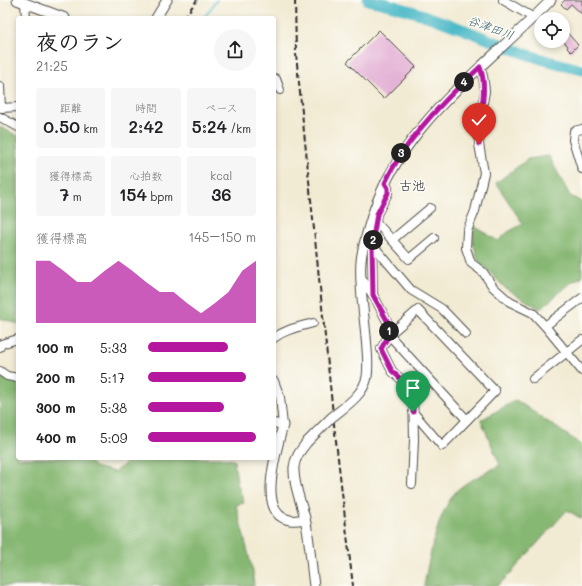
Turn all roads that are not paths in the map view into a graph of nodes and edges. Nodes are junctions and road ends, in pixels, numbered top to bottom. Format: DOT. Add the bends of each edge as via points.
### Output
graph roads {
  1 [pos="167,0"];
  2 [pos="504,0"];
  3 [pos="551,0"];
  4 [pos="21,2"];
  5 [pos="540,12"];
  6 [pos="25,16"];
  7 [pos="60,16"];
  8 [pos="157,16"];
  9 [pos="534,18"];
  10 [pos="482,66"];
  11 [pos="276,79"];
  12 [pos="0,86"];
  13 [pos="280,90"];
  14 [pos="16,107"];
  15 [pos="0,117"];
  16 [pos="16,126"];
  17 [pos="582,129"];
  18 [pos="582,169"];
  19 [pos="385,183"];
  20 [pos="430,208"];
  21 [pos="376,222"];
  22 [pos="434,238"];
  23 [pos="392,240"];
  24 [pos="372,244"];
  25 [pos="360,277"];
  26 [pos="373,295"];
  27 [pos="582,298"];
  28 [pos="313,323"];
  29 [pos="545,326"];
  30 [pos="466,334"];
  31 [pos="389,335"];
  32 [pos="276,337"];
  33 [pos="16,340"];
  34 [pos="582,340"];
  35 [pos="0,347"];
  36 [pos="566,352"];
  37 [pos="0,371"];
  38 [pos="582,371"];
  39 [pos="16,378"];
  40 [pos="533,380"];
  41 [pos="276,386"];
  42 [pos="413,412"];
  43 [pos="467,420"];
  44 [pos="278,424"];
  45 [pos="276,440"];
  46 [pos="274,460"];
  47 [pos="412,484"];
  48 [pos="305,519"];
  49 [pos="314,586"];
  1 -- 8 [label="street"];
  2 -- 9 [label="street"];
  3 -- 5 [label="street"];
  4 -- 6 [label="street"];
  4 -- 7 [label="street"];
  9 -- 10 [label="street"];
  10 -- 19 [label="street" via="433,114 401,154"];
  10 -- 29 [label="street" via="485,91 479,144 484,173 475,211 467,231 466,248 471,263 483,272 493,287 510,302 533,314"];
  11 -- 13 [label="street"];
  12 -- 14 [label="street" via="1,108"];
  15 -- 16 [label="street"];
  17 -- 18 [label="street" via="574,131 573,140"];
  19 -- 21 [label="street" via="388,193"];
  19 -- 25 [label="street" via="362,252"];
  20 -- 23 [label="street"];
  21 -- 23 [label="street"];
  21 -- 24 [label="street"];
  22 -- 23 [label="street" via="409,259"];
  24 -- 26 [label="street"];
  24 -- 30 [label="street" via="410,290 442,309"];
  25 -- 26 [label="street"];
  25 -- 48 [label="street, bridge" via="366,337 366,378 363,388 352,401 307,442 299,453 294,466 296,486"];
  26 -- 31 [label="street" via="389,324"];
  27 -- 29 [label="street"];
  28 -- 32 [label="street"];
  29 -- 36 [label="street"];
  31 -- 42 [label="street" via="381,349 392,371 413,390"];
  31 -- 43 [label="street"];
  31 -- 43 [label="street" via="418,310 495,391"];
  33 -- 35 [label="street" via="1,344"];
  34 -- 36 [label="street"];
  36 -- 38 [label="street"];
  36 -- 40 [label="street"];
  37 -- 39 [label="street"];
  41 -- 44 [label="street" via="280,397"];
  42 -- 43 [label="street" via="442,446"];
  42 -- 47 [label="street"];
  44 -- 45 [label="street"];
  46 -- 48 [label="street" via="271,502 279,515 289,520"];
  48 -- 49 [label="street"];
}
